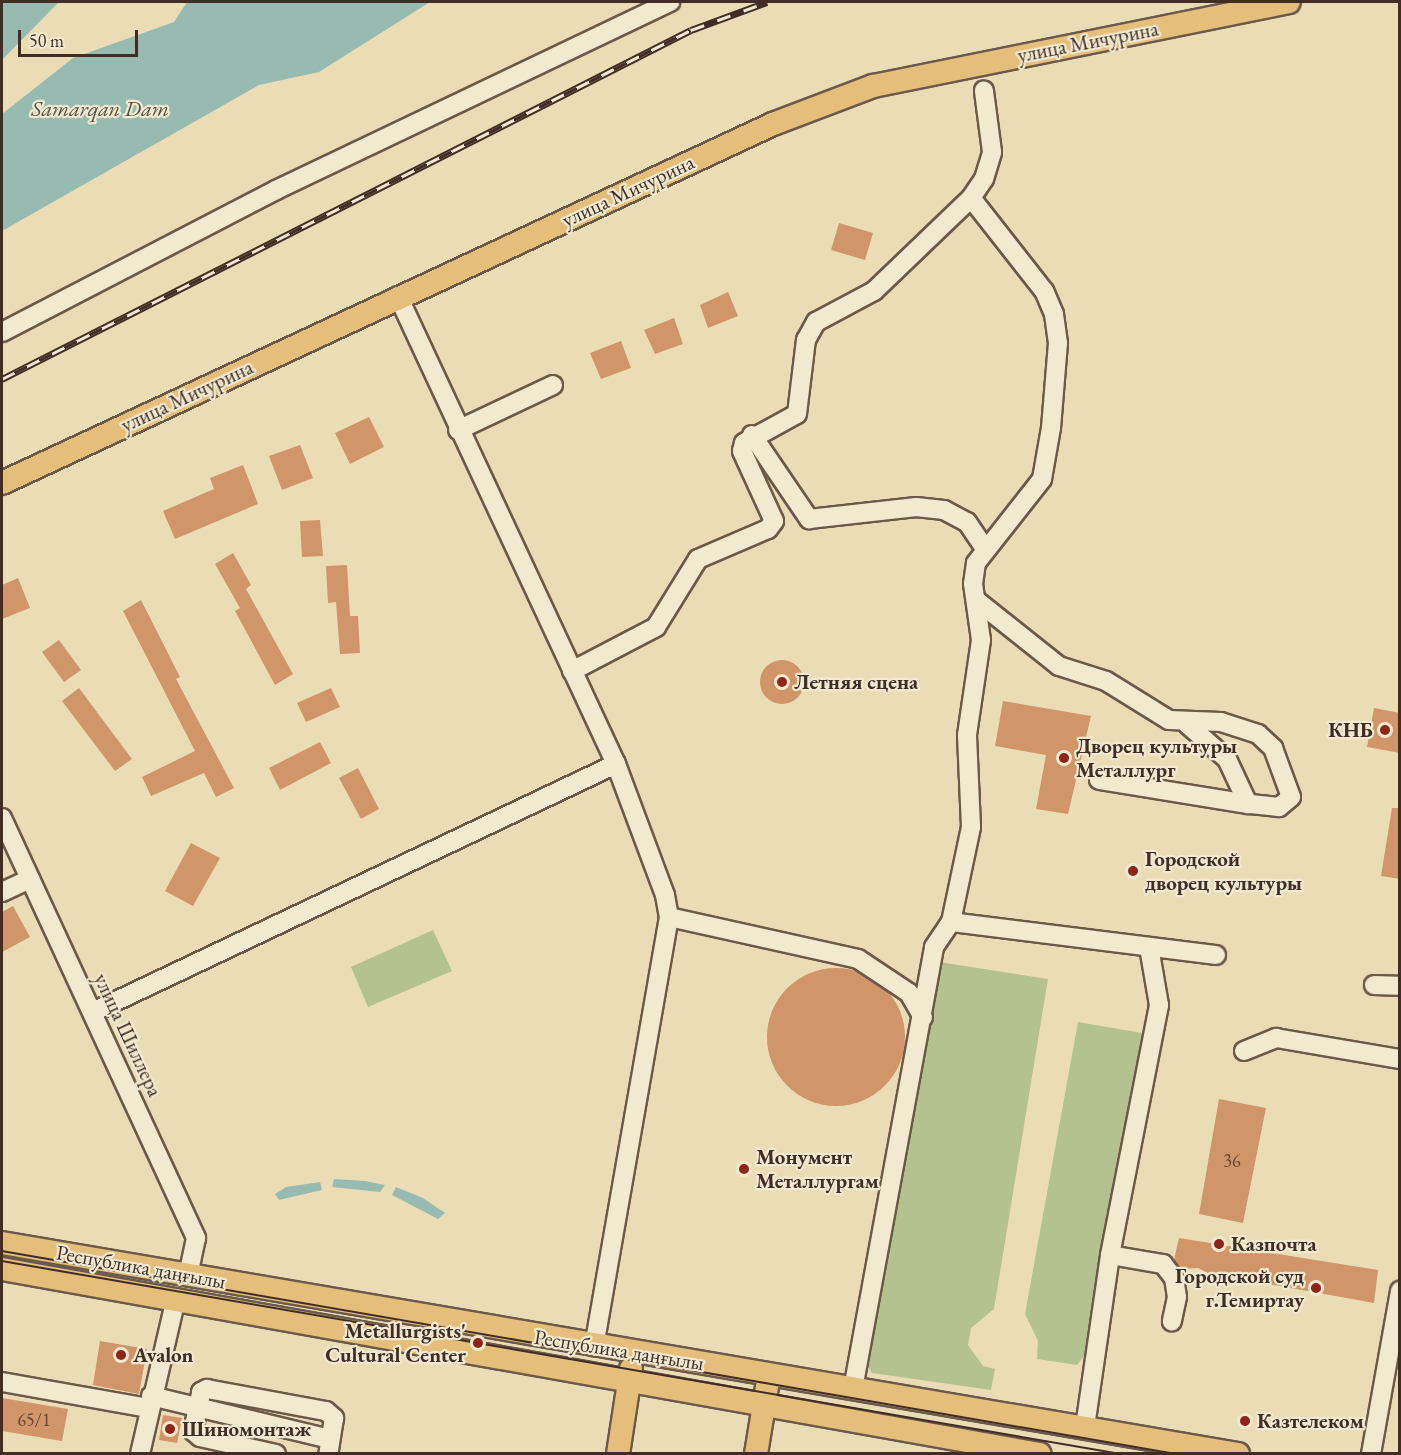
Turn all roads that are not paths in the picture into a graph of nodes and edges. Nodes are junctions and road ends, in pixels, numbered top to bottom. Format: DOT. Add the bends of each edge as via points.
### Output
graph roads {
  1 [pos="671,2"];
  2 [pos="1289,2"];
  3 [pos="984,91"];
  4 [pos="971,198"];
  5 [pos="399,296"];
  6 [pos="2,332"];
  7 [pos="553,385"];
  8 [pos="458,430"];
  9 [pos="752,435"];
  10 [pos="2,483"];
  11 [pos="985,549"];
  12 [pos="976,600"];
  13 [pos="572,671"];
  14 [pos="1187,724"];
  15 [pos="616,764"];
  16 [pos="1099,780"];
  17 [pos="1248,804"];
  18 [pos="2,818"];
  19 [pos="30,879"];
  20 [pos="2,892"];
  21 [pos="669,917"];
  22 [pos="951,922"];
  23 [pos="1149,947"];
  24 [pos="1216,955"];
  25 [pos="1374,985"];
  26 [pos="1400,986"];
  27 [pos="93,1012"];
  28 [pos="923,1017"];
  29 [pos="1244,1051"];
  30 [pos="1400,1059"];
  31 [pos="2,1243"];
  32 [pos="1110,1255"];
  33 [pos="2,1269"];
  34 [pos="188,1275"];
  35 [pos="1400,1291"];
  36 [pos="176,1298"];
  37 [pos="1172,1321"];
  38 [pos="594,1346"];
  39 [pos="633,1353"];
  40 [pos="1394,1354"];
  41 [pos="769,1375"];
  42 [pos="2,1382"];
  43 [pos="628,1384"];
  44 [pos="853,1389"];
  45 [pos="149,1402"];
  46 [pos="763,1407"];
  47 [pos="196,1408"];
  48 [pos="1085,1427"];
  49 [pos="329,1446"];
  50 [pos="140,1454"];
  51 [pos="276,1454"];
  52 [pos="618,1454"];
  53 [pos="756,1454"];
  54 [pos="1040,1454"];
  55 [pos="1238,1454"];
  56 [pos="1371,1454"];
  1 -- 6 [label="street" via="276,190"];
  2 -- 5 [label="main road, улица Мичурина" via="873,86 773,124"];
  3 -- 4 [label="street" via="991,160"];
  4 -- 9 [label="street" via="874,291 816,322 806,340 797,414"];
  4 -- 11 [label="street" via="1044,291 1058,343 1042,479 1031,498"];
  5 -- 8 [label="street"];
  5 -- 10 [label="main road, улица Мичурина"];
  7 -- 8 [label="street"];
  8 -- 13 [label="street"];
  9 -- 11 [label="street" via="809,519 916,507 944,510 967,522"];
  9 -- 13 [label="street" via="742,452 774,522 768,529 698,559 656,627"];
  11 -- 12 [label="street" via="976,563"];
  12 -- 14 [label="street" via="1059,666 1106,681 1169,720"];
  12 -- 22 [label="street" via="981,640 967,735 971,827"];
  13 -- 15 [label="street"];
  14 -- 17 [label="street" via="1227,759"];
  14 -- 17 [label="street" via="1239,725 1273,748 1291,797 1279,807"];
  15 -- 21 [label="street" via="659,876"];
  15 -- 27 [label="street"];
  16 -- 17 [label="street"];
  18 -- 19 [label="street, улица Шиллера"];
  19 -- 20 [label="street"];
  19 -- 27 [label="street, улица Шиллера"];
  21 -- 28 [label="street" via="858,959 909,993"];
  21 -- 38 [label="street"];
  22 -- 23 [label="street"];
  22 -- 28 [label="street" via="934,947"];
  23 -- 24 [label="street"];
  23 -- 32 [label="street" via="1159,1005"];
  25 -- 26 [label="street"];
  27 -- 34 [label="street, улица Шиллера" via="196,1238"];
  28 -- 44 [label="street"];
  29 -- 30 [label="street" via="1276,1038"];
  31 -- 34 [label="main road, Республика даңғылы"];
  32 -- 37 [label="street" via="1163,1264 1174,1278 1177,1298"];
  32 -- 48 [label="street"];
  33 -- 36 [label="main road, Республика даңғылы"];
  34 -- 38 [label="main road, Республика даңғылы"];
  35 -- 40 [label="street"];
  36 -- 43 [label="main road, Республика даңғылы"];
  36 -- 45 [label="street"];
  38 -- 39 [label="main road, Республика даңғылы"];
  39 -- 41 [label="main road, Республика даңғылы"];
  39 -- 43 [label="main road"];
  40 -- 56 [label="street"];
  41 -- 44 [label="main road, Республика даңғылы"];
  41 -- 46 [label="main road"];
  42 -- 45 [label="street"];
  43 -- 46 [label="main road, Республика даңғылы"];
  43 -- 52 [label="main road"];
  44 -- 48 [label="main road, Республика даңғылы"];
  45 -- 47 [label="street"];
  45 -- 50 [label="street"];
  46 -- 53 [label="main road"];
  46 -- 54 [label="main road, Республика даңғылы"];
  47 -- 49 [label="street"];
  47 -- 49 [label="street" via="201,1392 207,1389 326,1411 334,1418"];
  47 -- 51 [label="street" via="193,1431 200,1437"];
  48 -- 55 [label="main road, Республика даңғылы"];
}
